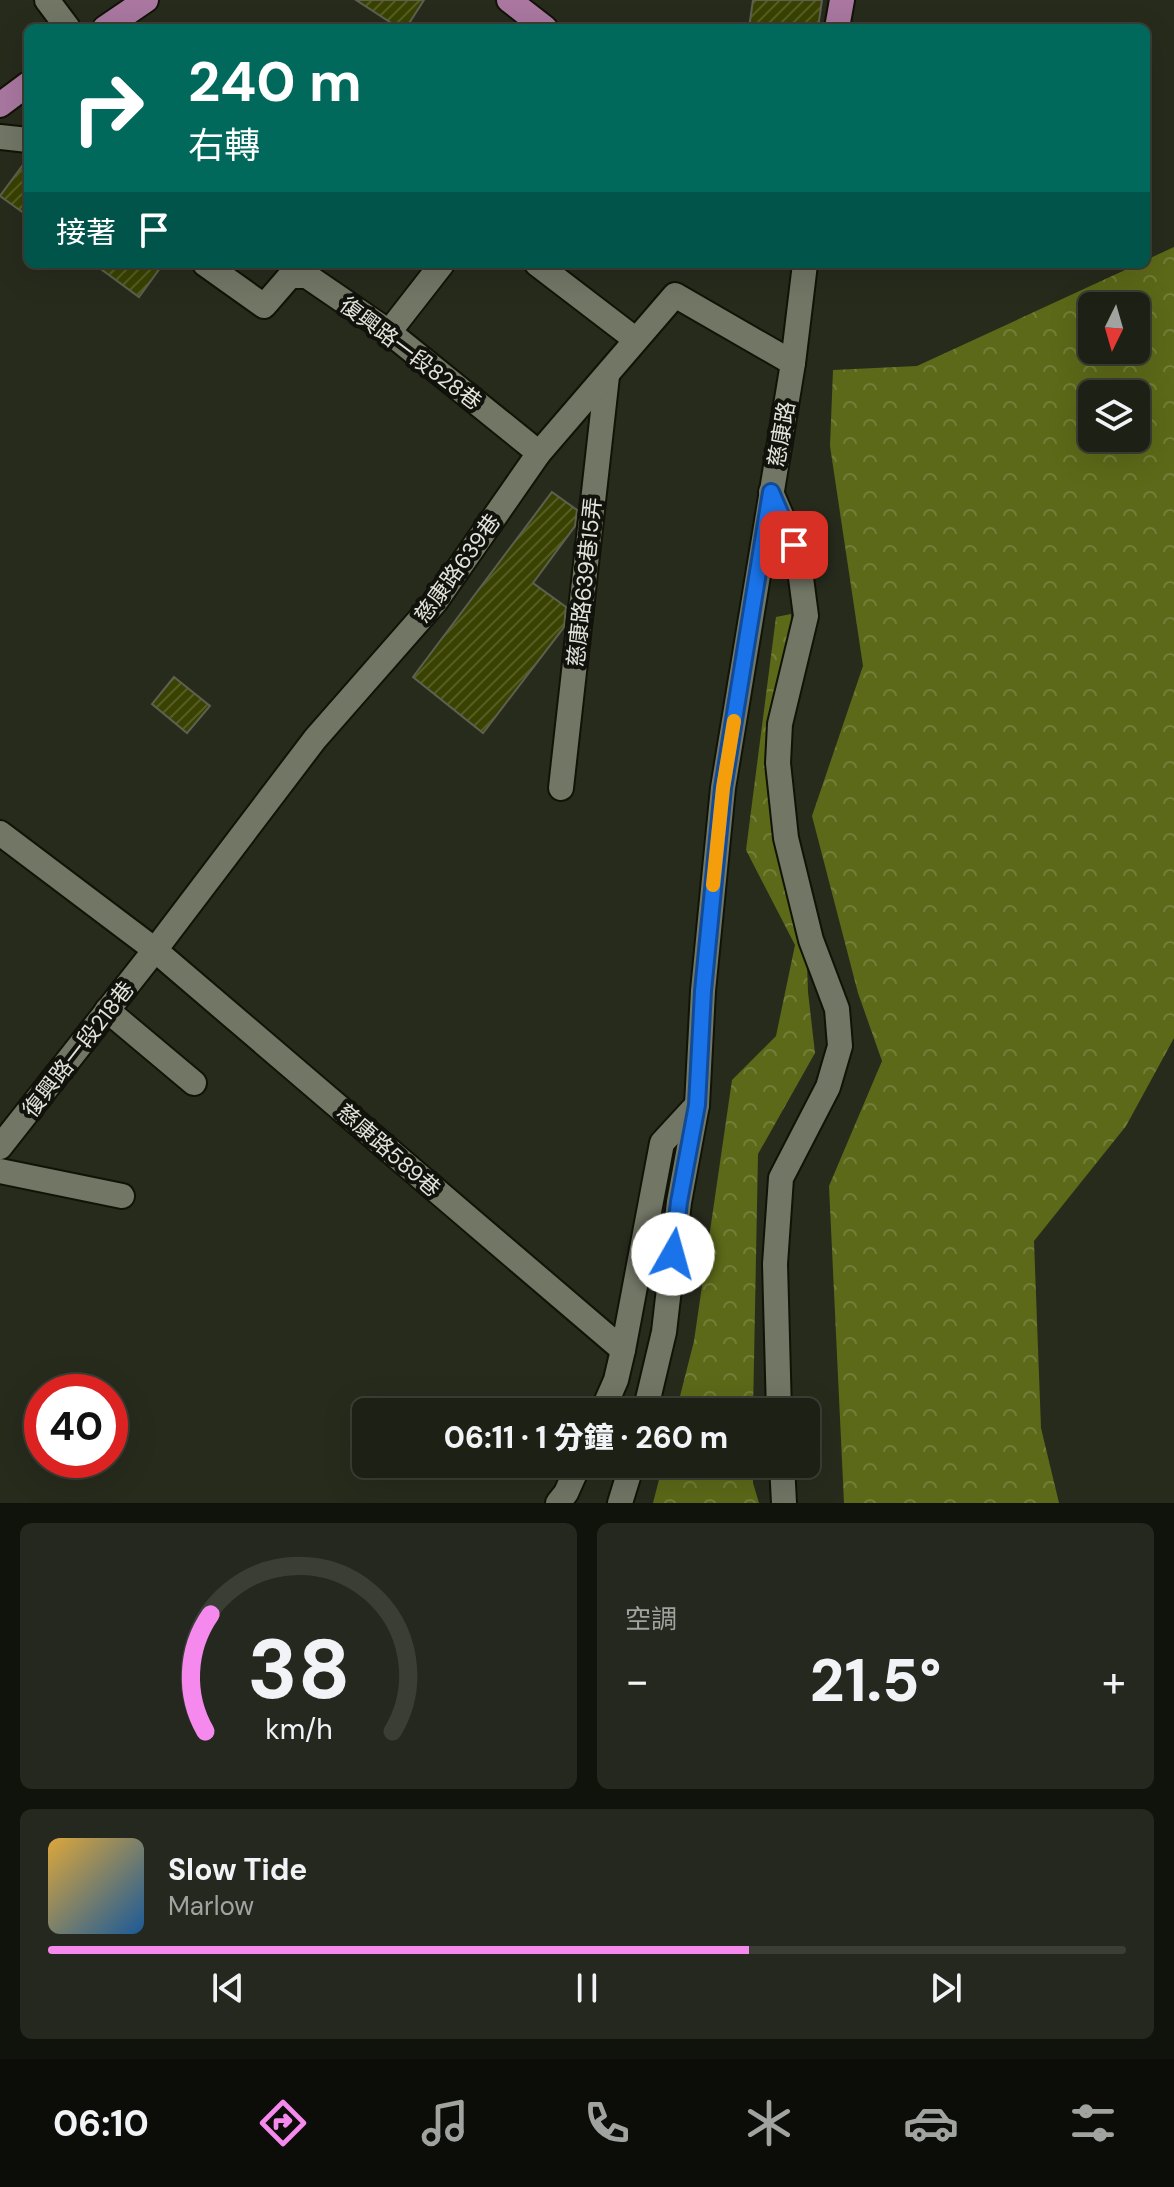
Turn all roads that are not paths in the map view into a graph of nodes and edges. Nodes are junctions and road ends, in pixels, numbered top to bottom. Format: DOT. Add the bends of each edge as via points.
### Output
graph roads {
  1 [pos="47,0"];
  2 [pos="146,0"];
  3 [pos="509,0"];
  4 [pos="842,0"];
  5 [pos="65,24"];
  6 [pos="111,24"];
  7 [pos="540,24"];
  8 [pos="838,24"];
  9 [pos="24,87"];
  10 [pos="0,105"];
  11 [pos="0,137"];
  12 [pos="24,140"];
  13 [pos="211,268"];
  14 [pos="439,268"];
  15 [pos="542,268"];
  16 [pos="805,268"];
  17 [pos="389,332"];
  18 [pos="635,339"];
  19 [pos="793,363"];
  20 [pos="607,376"];
  21 [pos="539,453"];
  22 [pos="771,492"];
  23 [pos="561,788"];
  24 [pos="0,833"];
  25 [pos="155,950"];
  26 [pos="107,1010"];
  27 [pos="194,1083"];
  28 [pos="697,1105"];
  29 [pos="0,1147"];
  30 [pos="0,1171"];
  31 [pos="122,1196"];
  32 [pos="623,1350"];
  33 [pos="608,1398"];
  34 [pos="648,1398"];
  35 [pos="779,1398"];
  36 [pos="573,1478"];
  37 [pos="628,1478"];
  38 [pos="783,1478"];
  39 [pos="558,1503"];
  40 [pos="620,1503"];
  41 [pos="784,1503"];
  1 -- 5 [label="street"];
  2 -- 6 [label="main road"];
  3 -- 7 [label="main road"];
  4 -- 8 [label="main road"];
  9 -- 10 [label="main road"];
  11 -- 12 [label="street"];
  13 -- 17 [label="street, 復興路一段828巷" via="264,306 290,276 307,276"];
  14 -- 17 [label="street"];
  15 -- 18 [label="street"];
  16 -- 19 [label="street, 慈康路"];
  17 -- 21 [label="street, 復興路一段828巷"];
  18 -- 19 [label="street, 慈康路639巷" via="675,295"];
  18 -- 20 [label="street, 慈康路639巷"];
  19 -- 22 [label="street, 慈康路"];
  20 -- 21 [label="street, 慈康路639巷"];
  20 -- 23 [label="street, 慈康路639巷15弄"];
  21 -- 25 [label="street, 慈康路639巷" via="436,601 315,739"];
  22 -- 28 [label="street, 慈康路" via="723,788"];
  22 -- 35 [label="street" via="798,555 806,616 780,724 778,763 786,838 811,940 837,1009 840,1046 828,1087 781,1178 775,1264"];
  24 -- 25 [label="street, 慈康路589巷"];
  25 -- 26 [label="street, 復興路一段218巷"];
  25 -- 32 [label="street, 慈康路589巷"];
  26 -- 27 [label="street"];
  26 -- 29 [label="street, 復興路一段218巷"];
  28 -- 32 [label="street" via="662,1143"];
  28 -- 34 [label="street, 慈康路" via="664,1332"];
  30 -- 31 [label="street"];
  32 -- 33 [label="street"];
  36 -- 39 [label="street"];
  37 -- 40 [label="street"];
  38 -- 41 [label="street"];
}
